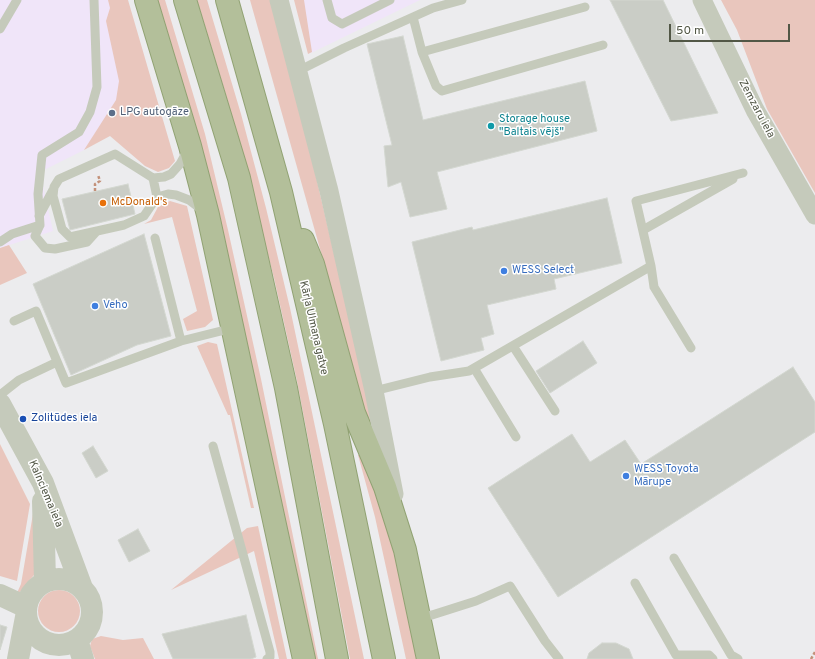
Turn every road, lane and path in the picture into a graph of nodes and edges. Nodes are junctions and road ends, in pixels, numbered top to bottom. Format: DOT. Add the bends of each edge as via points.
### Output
graph roads {
  1 [pos="17,0"];
  2 [pos="94,0"];
  3 [pos="146,0"];
  4 [pos="185,0"];
  5 [pos="227,0"];
  6 [pos="279,0"];
  7 [pos="327,0"];
  8 [pos="390,0"];
  9 [pos="462,0"];
  10 [pos="702,0"];
  11 [pos="585,7"];
  12 [pos="413,17"];
  13 [pos="0,29"];
  14 [pos="603,45"];
  15 [pos="422,52"];
  16 [pos="298,68"];
  17 [pos="190,146"];
  18 [pos="96,170"];
  19 [pos="153,178"];
  20 [pos="54,187"];
  21 [pos="95,191"];
  22 [pos="281,192"];
  23 [pos="157,197"];
  24 [pos="812,205"];
  25 [pos="208,215"];
  26 [pos="40,220"];
  27 [pos="643,230"];
  28 [pos="96,232"];
  29 [pos="155,238"];
  30 [pos="0,242"];
  31 [pos="651,266"];
  32 [pos="14,321"];
  33 [pos="233,328"];
  34 [pos="181,341"];
  35 [pos="513,346"];
  36 [pos="691,348"];
  37 [pos="57,362"];
  38 [pos="474,368"];
  39 [pos="374,391"];
  40 [pos="0,395"];
  41 [pos="0,404"];
  42 [pos="555,411"];
  43 [pos="516,437"];
  44 [pos="213,446"];
  45 [pos="42,483"];
  46 [pos="405,550"];
  47 [pos="674,558"];
  48 [pos="45,582"];
  49 [pos="635,583"];
  50 [pos="82,588"];
  51 [pos="0,595"];
  52 [pos="26,612"];
  53 [pos="419,617"];
  54 [pos="55,649"];
  55 [pos="80,649"];
  56 [pos="815,652"];
  57 [pos="18,659"];
  58 [pos="30,659"];
  59 [pos="267,659"];
  60 [pos="304,659"];
  61 [pos="337,659"];
  62 [pos="384,659"];
  63 [pos="428,659"];
  64 [pos="559,659"];
  65 [pos="713,659"];
  66 [pos="738,659"];
  67 [pos="811,659"];
  1 -- 13 [label="lane"];
  2 -- 26 [label="lane" via="97,87 90,112 79,132 42,155 38,194"];
  3 -- 17 [label="highway"];
  4 -- 61 [label="highway" via="239,178 286,388"];
  5 -- 22 [label="highway, Kārļa Ulmaņa gatve"];
  6 -- 16 [label="street"];
  7 -- 8 [label="lane" via="332,18 342,24"];
  9 -- 12 [label="lane"];
  10 -- 24 [label="street, Zemzaru iela" via="755,110"];
  11 -- 15 [label="lane"];
  12 -- 15 [label="lane"];
  12 -- 16 [label="lane" via="306,67"];
  14 -- 15 [label="lane" via="442,92 436,86"];
  16 -- 39 [label="street" via="329,191"];
  17 -- 19 [label="lane" via="171,174"];
  17 -- 25 [label="highway"];
  18 -- 21 [label="path" via="100,181 95,184"];
  19 -- 20 [label="lane" via="115,154 59,179"];
  19 -- 23 [label="lane"];
  20 -- 26 [label="lane"];
  20 -- 28 [label="lane" via="53,196 62,229 70,237"];
  22 -- 46 [label="highway" via="313,264 354,412 385,487"];
  22 -- 62 [label="highway, Kārļa Ulmaņa gatve" via="335,424"];
  23 -- 25 [label="lane" via="176,195 189,200"];
  23 -- 28 [label="lane" via="144,216 124,225"];
  25 -- 33 [label="highway"];
  26 -- 28 [label="lane" via="35,236 45,248 54,249 87,242"];
  26 -- 30 [label="lane"];
  27 -- 27 [label="lane" via="636,201 743,174 696,200"];
  27 -- 31 [label="lane"];
  29 -- 34 [label="lane"];
  31 -- 35 [label="lane"];
  31 -- 36 [label="lane" via="654,287"];
  32 -- 37 [label="lane" via="36,311"];
  33 -- 34 [label="lane"];
  33 -- 60 [label="highway"];
  34 -- 37 [label="lane" via="66,383"];
  35 -- 38 [label="lane"];
  35 -- 42 [label="lane"];
  37 -- 40 [label="lane" via="19,380"];
  38 -- 39 [label="lane"];
  38 -- 43 [label="lane"];
  39 -- 46 [label="street"];
  41 -- 45 [label="street, Kalnciema iela"];
  44 -- 59 [label="lane" via="270,652"];
  45 -- 48 [label="street"];
  45 -- 50 [label="street, Kalnciema iela"];
  46 -- 53 [label="highway"];
  47 -- 66 [label="lane" via="731,655"];
  48 -- 50 [label="street" via="57,578 71,580"];
  48 -- 52 [label="street" via="35,589 29,598"];
  49 -- 65 [label="lane" via="676,655 709,655"];
  50 -- 55 [label="street" via="89,597 92,615"];
  51 -- 52 [label="street"];
  52 -- 54 [label="street" via="34,633"];
  52 -- 57 [label="street"];
  53 -- 63 [label="highway"];
  53 -- 64 [label="lane" via="476,601 510,586"];
  54 -- 55 [label="street" via="65,644"];
  54 -- 58 [label="street"];
  56 -- 67 [label="path"];
}
